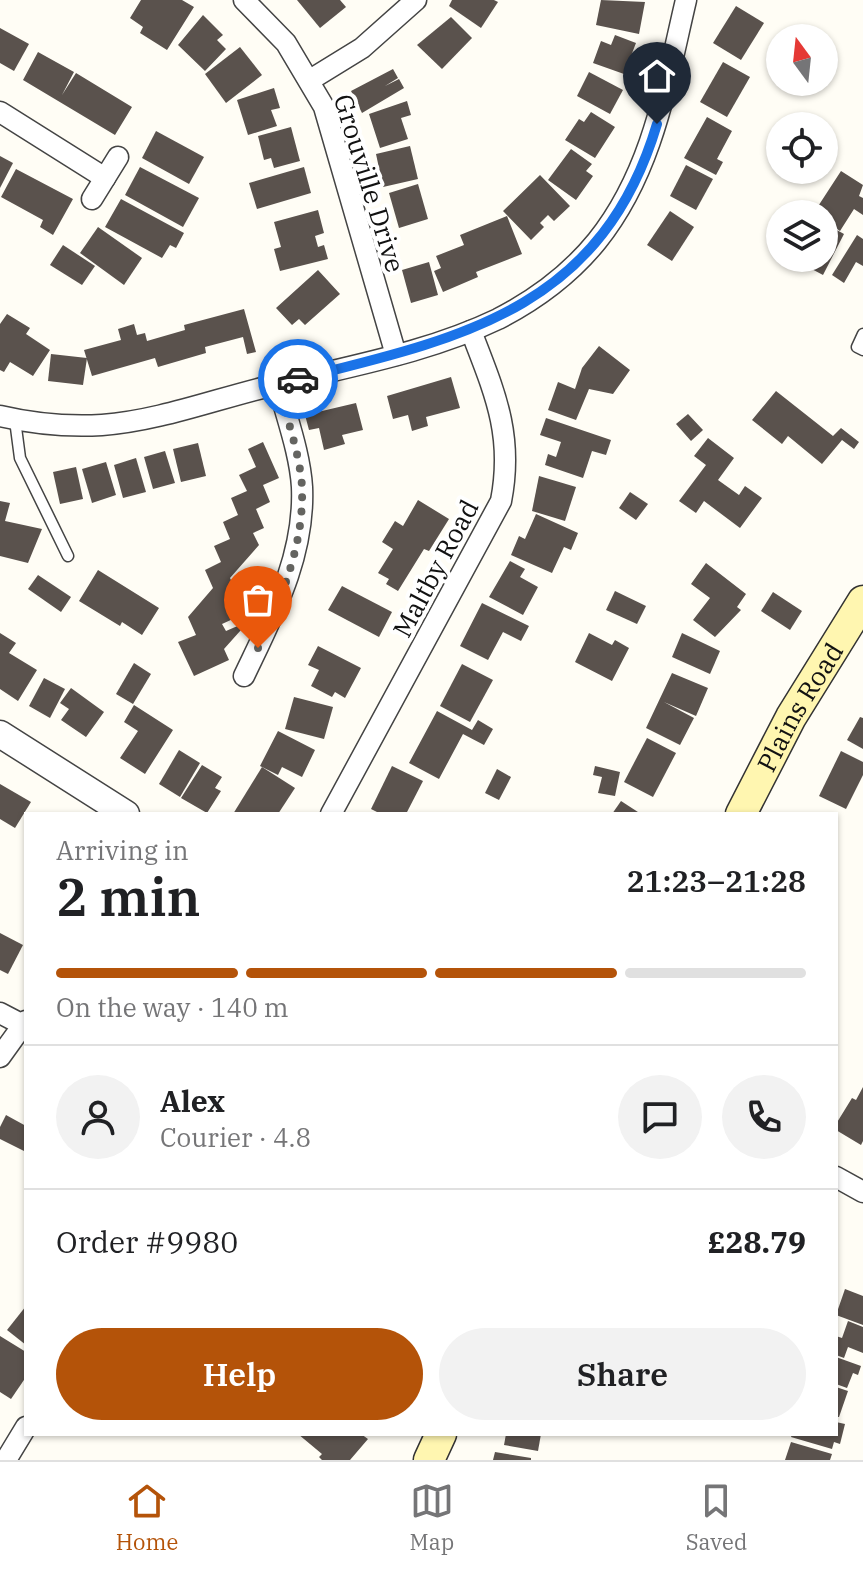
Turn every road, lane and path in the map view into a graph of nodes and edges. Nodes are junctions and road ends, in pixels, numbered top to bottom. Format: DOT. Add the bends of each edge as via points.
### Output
graph roads {
  1 [pos="244,0"];
  2 [pos="416,0"];
  3 [pos="686,0"];
  4 [pos="310,80"];
  5 [pos="0,112"];
  6 [pos="118,157"];
  7 [pos="105,178"];
  8 [pos="92,199"];
  9 [pos="471,331"];
  10 [pos="863,334"];
  11 [pos="863,350"];
  12 [pos="396,355"];
  13 [pos="278,384"];
  14 [pos="7,418"];
  15 [pos="68,556"];
  16 [pos="863,601"];
  17 [pos="244,676"];
  18 [pos="0,734"];
  19 [pos="123,812"];
  20 [pos="332,812"];
  21 [pos="742,812"];
  22 [pos="0,1013"];
  23 [pos="24,1023"];
  24 [pos="24,1024"];
  25 [pos="0,1057"];
  26 [pos="838,1178"];
  27 [pos="863,1192"];
  28 [pos="24,1430"];
  29 [pos="440,1436"];
  30 [pos="6,1460"];
  31 [pos="429,1460"];
  1 -- 4 [label="street, Grouville Drive" via="286,43"];
  2 -- 4 [label="street" via="362,48"];
  3 -- 9 [label="street" via="649,149 613,220 551,286"];
  4 -- 12 [label="street, Grouville Drive" via="330,125"];
  5 -- 7 [label="street"];
  6 -- 7 [label="street"];
  7 -- 8 [label="street"];
  9 -- 12 [label="street"];
  9 -- 20 [label="street, Maltby Road" via="506,437 501,501"];
  10 -- 11 [label="lane" via="857,347"];
  12 -- 13 [label="street"];
  13 -- 14 [label="street" via="119,423 75,426"];
  13 -- 17 [label="street" via="302,485 300,529 285,592"];
  14 -- 15 [label="lane" via="20,458"];
  16 -- 21 [label="main road, Plains Road" via="791,717"];
  18 -- 19 [label="street"];
  22 -- 23 [label="street"];
  24 -- 25 [label="street"];
  26 -- 27 [label="street"];
  28 -- 30 [label="street"];
  29 -- 31 [label="main road"];
}
